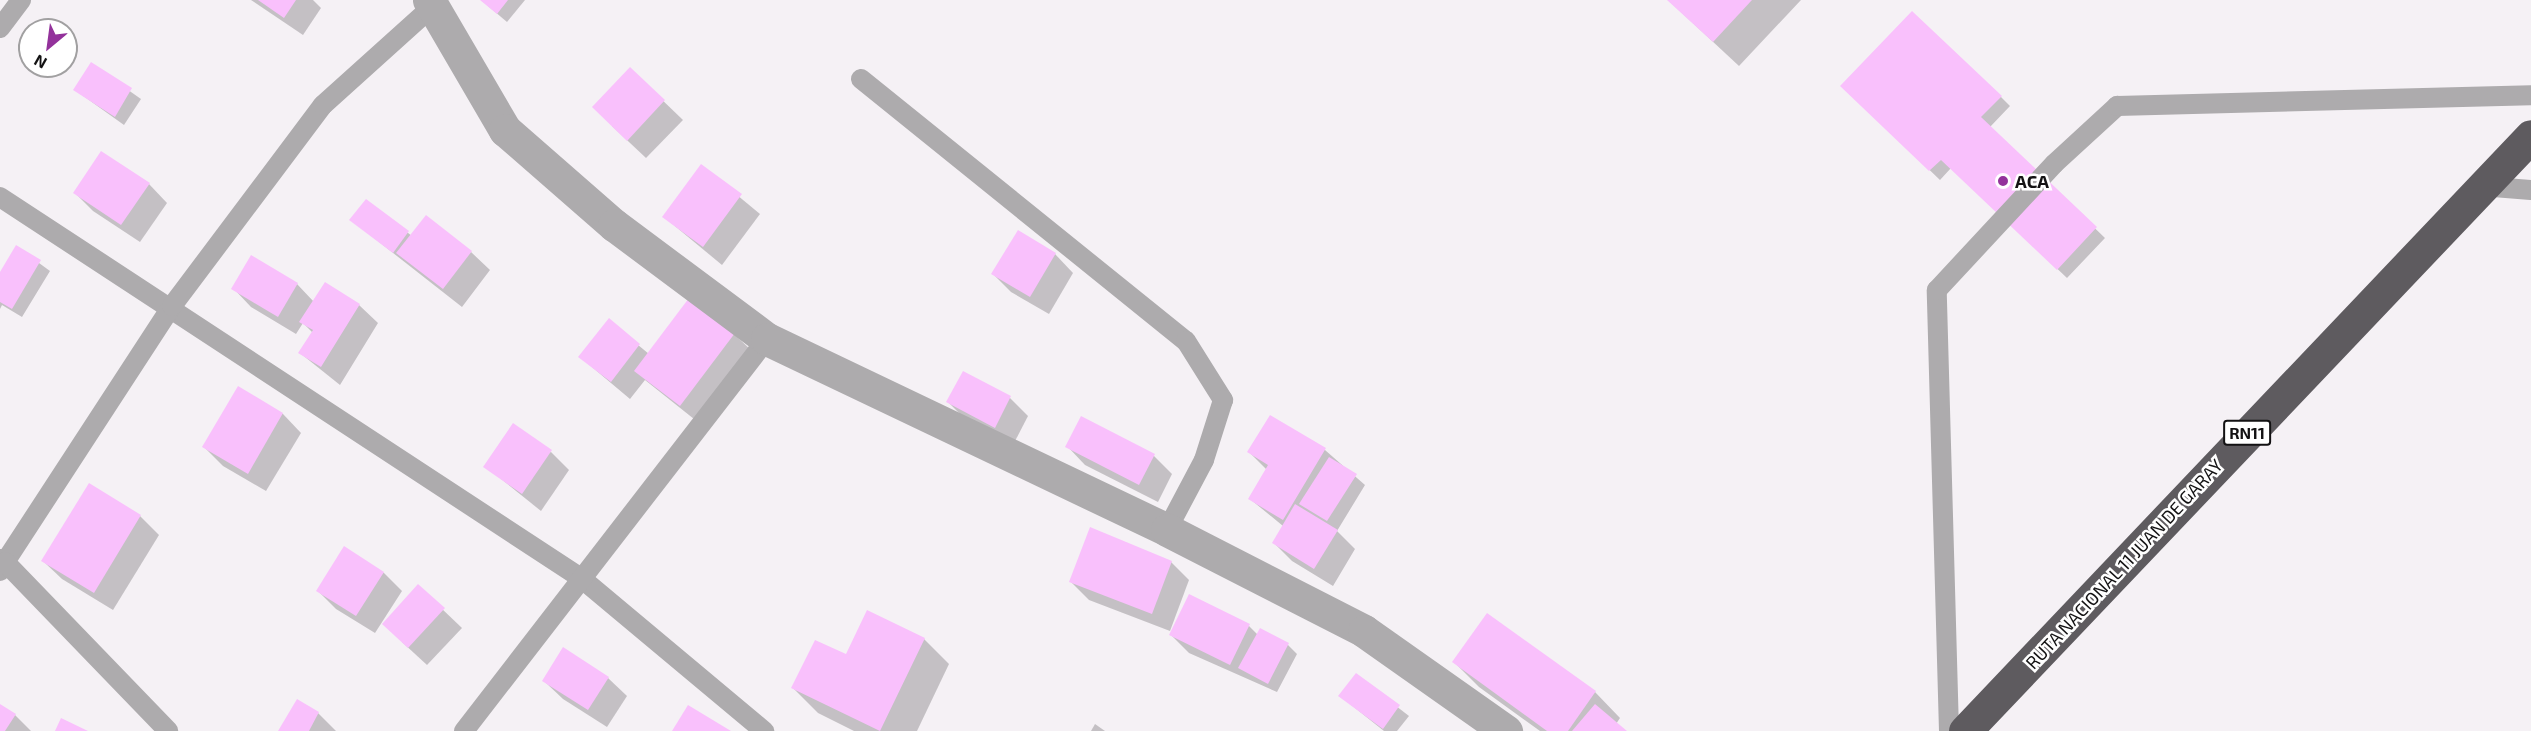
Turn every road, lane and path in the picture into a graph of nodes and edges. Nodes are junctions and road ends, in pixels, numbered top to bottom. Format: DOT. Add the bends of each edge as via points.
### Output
graph roads {
  1 [pos="21,0"];
  2 [pos="430,4"];
  3 [pos="0,28"];
  4 [pos="861,79"];
  5 [pos="2531,95"];
  6 [pos="2531,136"];
  7 [pos="2481,186"];
  8 [pos="2531,190"];
  9 [pos="0,197"];
  10 [pos="172,306"];
  11 [pos="767,339"];
  12 [pos="1167,531"];
  13 [pos="2,564"];
  14 [pos="581,578"];
  15 [pos="168,731"];
  16 [pos="464,731"];
  17 [pos="764,731"];
  18 [pos="1506,731"];
  19 [pos="1949,731"];
  20 [pos="1965,731"];
  1 -- 3 [label="lane"];
  2 -- 10 [label="lane" via="323,105"];
  2 -- 11 [label="street" via="505,130 614,225"];
  4 -- 12 [label="lane" via="1186,341 1223,400 1204,460"];
  5 -- 19 [label="lane" via="2117,106 2054,164 1937,290"];
  6 -- 7 [label="highway, RUTA NACIONAL 11 JUAN DE GARAY / RN11"];
  7 -- 8 [label="lane"];
  7 -- 20 [label="highway, RUTA NACIONAL 11 JUAN DE GARAY / RN11"];
  9 -- 10 [label="lane"];
  10 -- 13 [label="lane"];
  10 -- 14 [label="lane"];
  11 -- 12 [label="street"];
  11 -- 14 [label="lane"];
  12 -- 18 [label="street" via="1364,631"];
  13 -- 15 [label="lane"];
  14 -- 16 [label="lane"];
  14 -- 17 [label="lane"];
}
